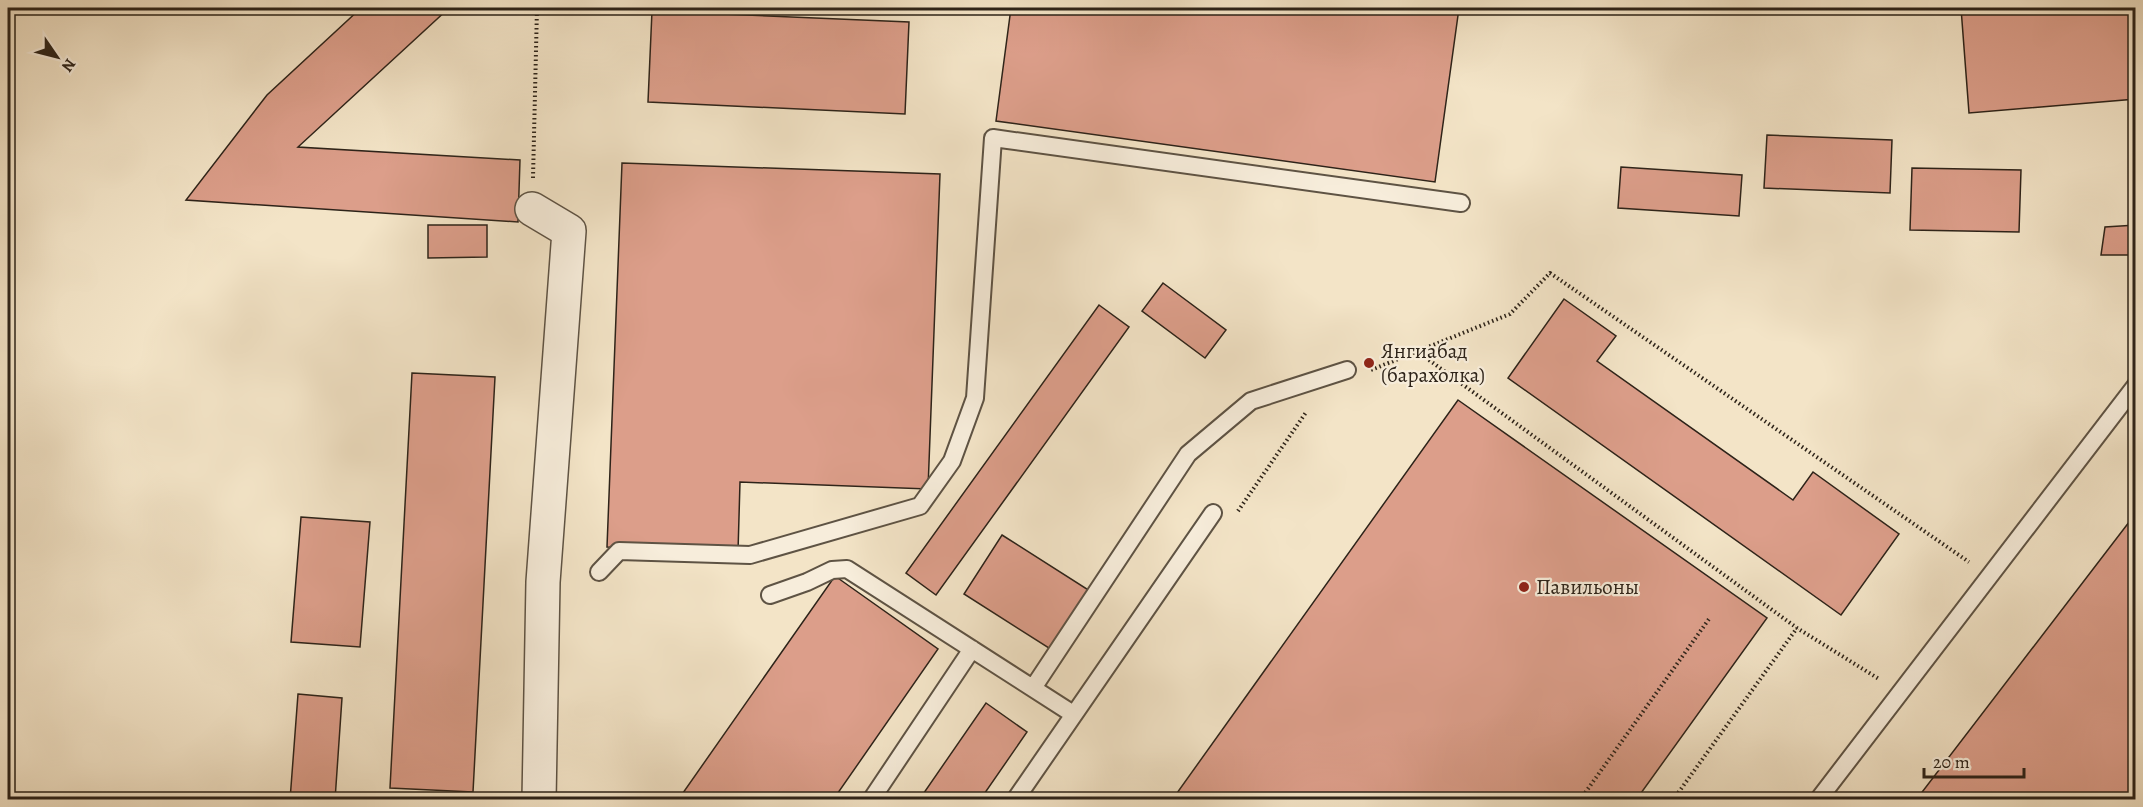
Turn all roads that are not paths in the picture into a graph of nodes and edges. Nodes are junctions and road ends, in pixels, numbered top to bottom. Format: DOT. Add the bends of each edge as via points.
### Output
graph roads {
  1 [pos="1461,203"];
  2 [pos="532,209"];
  3 [pos="1356,372"];
  4 [pos="2136,385"];
  5 [pos="1213,513"];
  6 [pos="599,573"];
  7 [pos="771,595"];
  8 [pos="972,649"];
  9 [pos="1033,688"];
  10 [pos="1073,714"];
  11 [pos="539,800"];
  12 [pos="871,800"];
  13 [pos="1015,800"];
  14 [pos="1818,800"];
  1 -- 6 [label="lane" via="993,138 975,398 952,461 920,506 750,555 619,551"];
  2 -- 11 [label="street" via="569,231 543,582"];
  3 -- 9 [label="lane" via="1251,401 1188,454"];
  4 -- 14 [label="lane"];
  5 -- 10 [label="lane"];
  7 -- 8 [label="lane" via="832,570 847,569"];
  8 -- 9 [label="lane"];
  8 -- 12 [label="lane"];
  9 -- 10 [label="lane"];
  10 -- 13 [label="lane"];
}
